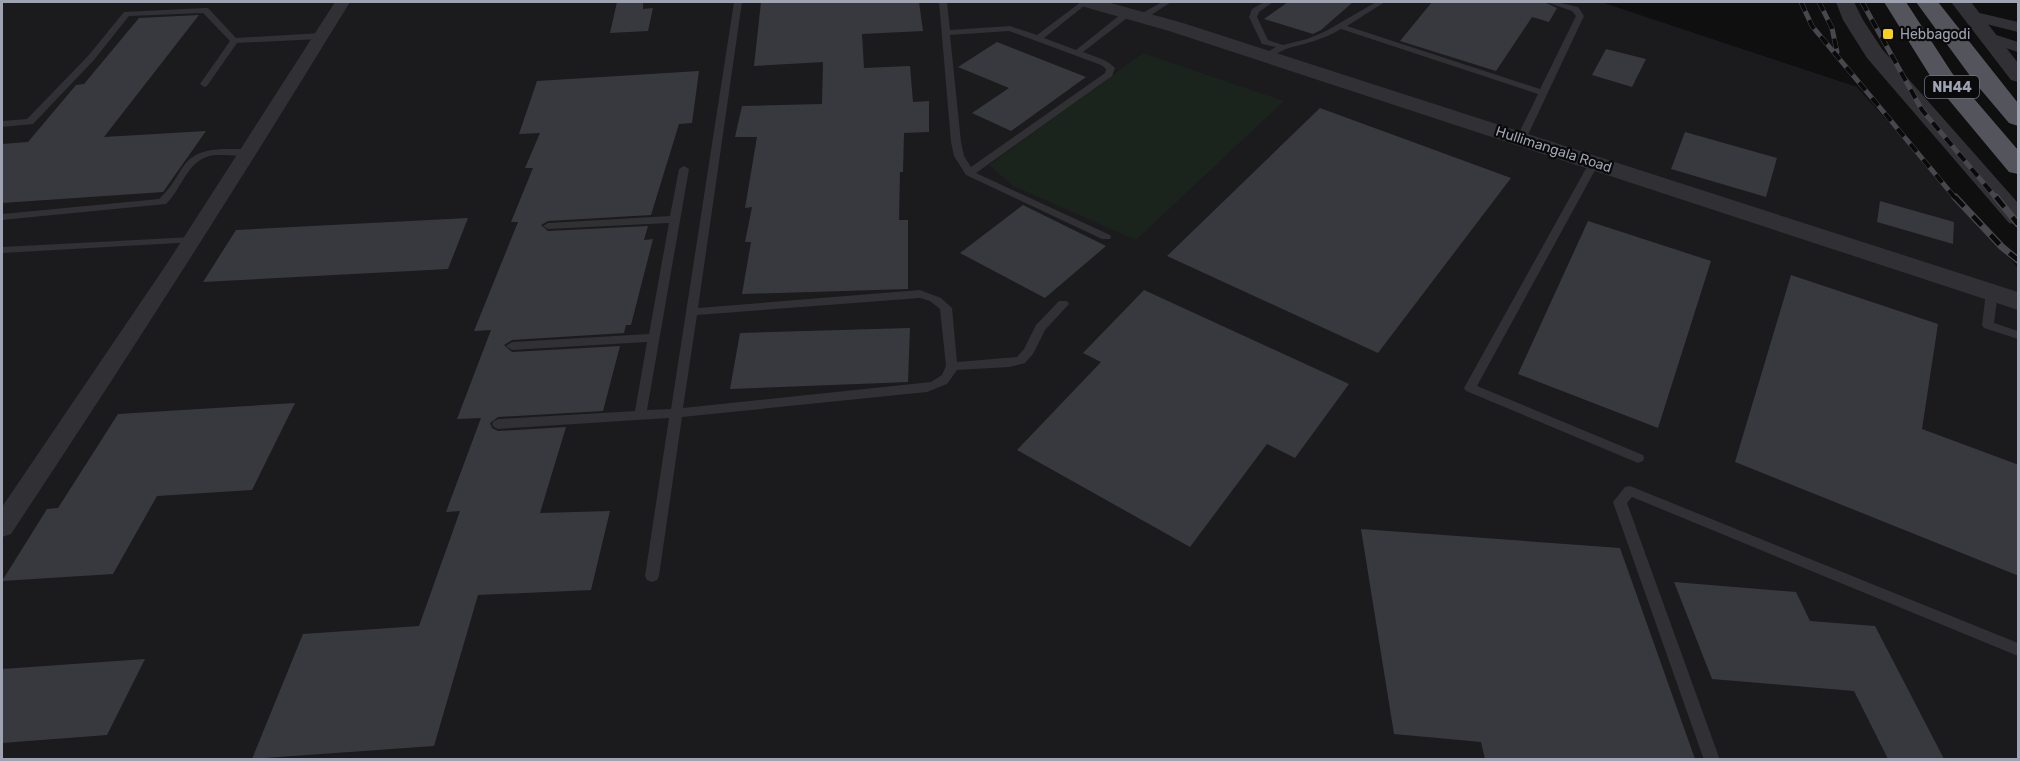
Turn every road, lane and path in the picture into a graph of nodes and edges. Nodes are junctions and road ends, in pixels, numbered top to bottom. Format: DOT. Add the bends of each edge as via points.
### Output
graph roads {
  1 [pos="342,2"];
  2 [pos="738,2"];
  3 [pos="943,2"];
  4 [pos="1086,2"];
  5 [pos="1167,2"];
  6 [pos="1269,2"];
  7 [pos="1380,2"];
  8 [pos="1550,2"];
  9 [pos="1845,2"];
  10 [pos="1895,2"];
  11 [pos="1927,2"];
  12 [pos="1966,9"];
  13 [pos="1135,15"];
  14 [pos="1342,27"];
  15 [pos="2019,27"];
  16 [pos="947,33"];
  17 [pos="320,36"];
  18 [pos="1987,37"];
  19 [pos="1038,38"];
  20 [pos="234,40"];
  21 [pos="2019,47"];
  22 [pos="1267,49"];
  23 [pos="1077,53"];
  24 [pos="2019,76"];
  25 [pos="204,84"];
  26 [pos="1543,93"];
  27 [pos="2019,118"];
  28 [pos="2,124"];
  29 [pos="1521,139"];
  30 [pos="249,152"];
  31 [pos="1594,162"];
  32 [pos="2019,166"];
  33 [pos="684,170"];
  34 [pos="969,173"];
  35 [pos="2,217"];
  36 [pos="2019,218"];
  37 [pos="676,219"];
  38 [pos="548,226"];
  39 [pos="1106,237"];
  40 [pos="192,240"];
  41 [pos="2,250"];
  42 [pos="1992,292"];
  43 [pos="2019,301"];
  44 [pos="1063,304"];
  45 [pos="692,312"];
  46 [pos="2019,335"];
  47 [pos="655,338"];
  48 [pos="512,346"];
  49 [pos="952,366"];
  50 [pos="677,413"];
  51 [pos="640,415"];
  52 [pos="498,424"];
  53 [pos="1638,458"];
  54 [pos="5,517"];
  55 [pos="652,576"];
  56 [pos="2019,650"];
  57 [pos="1712,759"];
  1 -- 17 [label="street"];
  2 -- 45 [label="lane"];
  3 -- 16 [label="lane"];
  4 -- 13 [label="street, Hullimangala Road"];
  4 -- 19 [label="lane"];
  5 -- 13 [label="lane"];
  6 -- 22 [label="lane" via="1253,17"];
  7 -- 14 [label="lane"];
  8 -- 26 [label="lane" via="1575,9 1580,16"];
  9 -- 36 [label="street" via="1883,67"];
  10 -- 32 [label="highway, NH44" via="1942,77"];
  11 -- 27 [label="highway, NH44" via="1984,79"];
  12 -- 15 [label="street"];
  12 -- 18 [label="street"];
  13 -- 22 [label="street, Hullimangala Road"];
  13 -- 23 [label="lane"];
  14 -- 22 [label="lane" via="1311,41"];
  14 -- 26 [label="lane"];
  16 -- 19 [label="lane" via="1005,28"];
  16 -- 34 [label="lane" via="956,142"];
  17 -- 20 [label="lane"];
  17 -- 30 [label="street"];
  18 -- 21 [label="street"];
  18 -- 24 [label="street"];
  19 -- 23 [label="lane"];
  20 -- 25 [label="lane"];
  20 -- 28 [label="lane" via="205,10 128,14 30,122"];
  22 -- 29 [label="street, Hullimangala Road"];
  23 -- 34 [label="lane" via="1104,63 1111,72"];
  26 -- 29 [label="lane"];
  29 -- 31 [label="street, Hullimangala Road"];
  30 -- 35 [label="lane" via="207,154 195,159 162,202"];
  30 -- 40 [label="street"];
  31 -- 42 [label="street, Hullimangala Road"];
  31 -- 53 [label="lane" via="1470,388"];
  33 -- 37 [label="lane"];
  34 -- 39 [label="lane"];
  37 -- 38 [label="lane"];
  37 -- 47 [label="lane"];
  40 -- 41 [label="lane"];
  40 -- 54 [label="street" via="113,364"];
  42 -- 43 [label="street, Hullimangala Road"];
  42 -- 46 [label="lane" via="1988,325"];
  44 -- 49 [label="lane" via="1040,328 1021,360"];
  45 -- 49 [label="lane" via="927,295 945,308"];
  45 -- 50 [label="lane"];
  47 -- 48 [label="lane"];
  47 -- 51 [label="lane"];
  49 -- 50 [label="lane" via="945,379 927,388"];
  50 -- 51 [label="lane"];
  50 -- 55 [label="lane"];
  51 -- 52 [label="lane"];
  56 -- 57 [label="lane" via="1630,491 1620,501"];
}
